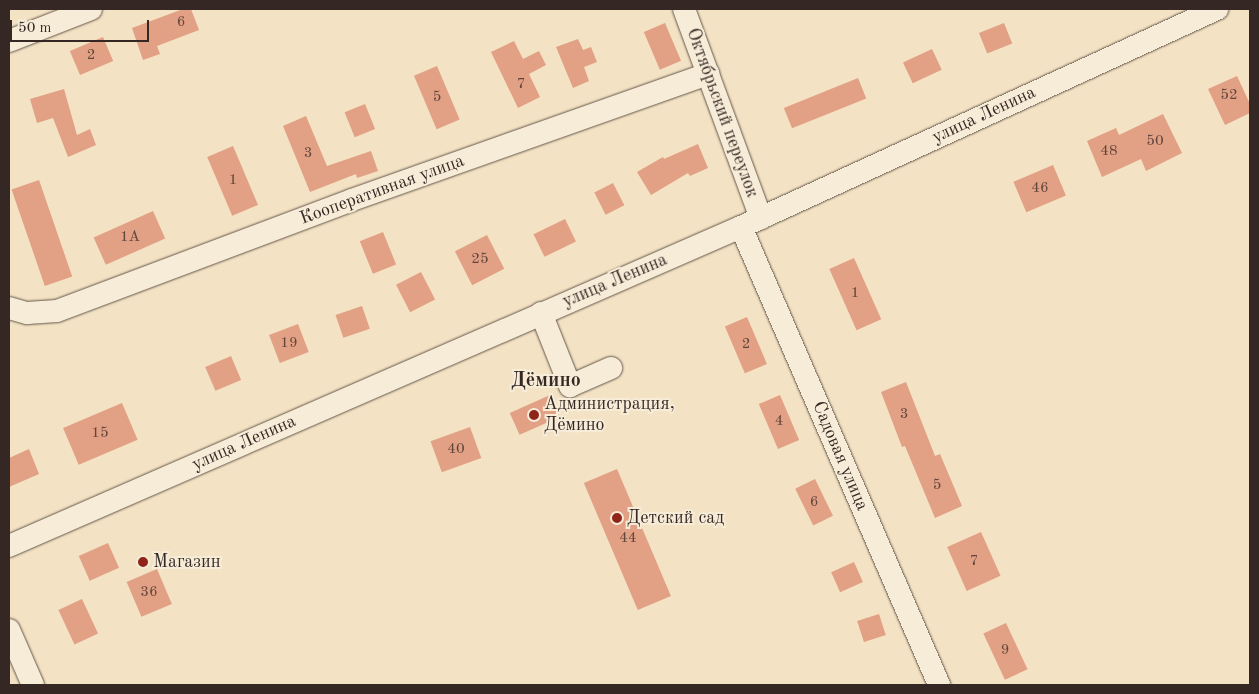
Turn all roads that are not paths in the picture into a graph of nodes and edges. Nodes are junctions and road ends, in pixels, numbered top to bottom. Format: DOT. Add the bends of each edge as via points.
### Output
graph roads {
  1 [pos="90,9"];
  2 [pos="684,9"];
  3 [pos="1217,9"];
  4 [pos="9,41"];
  5 [pos="708,74"];
  6 [pos="751,222"];
  7 [pos="9,308"];
  8 [pos="541,313"];
  9 [pos="611,368"];
  10 [pos="9,546"];
  11 [pos="9,630"];
  12 [pos="33,685"];
  13 [pos="939,685"];
  1 -- 4 [label="street"];
  2 -- 5 [label="street, Октябрьский переулок"];
  3 -- 6 [label="street, улица Ленина"];
  5 -- 6 [label="street, Октябрьский переулок"];
  5 -- 7 [label="street, Кооперативная улица" via="352,200 57,311 27,313"];
  6 -- 8 [label="street, улица Ленина"];
  6 -- 13 [label="street, Садовая улица"];
  8 -- 9 [label="street" via="570,386"];
  8 -- 10 [label="street, улица Ленина"];
  11 -- 12 [label="street"];
}
